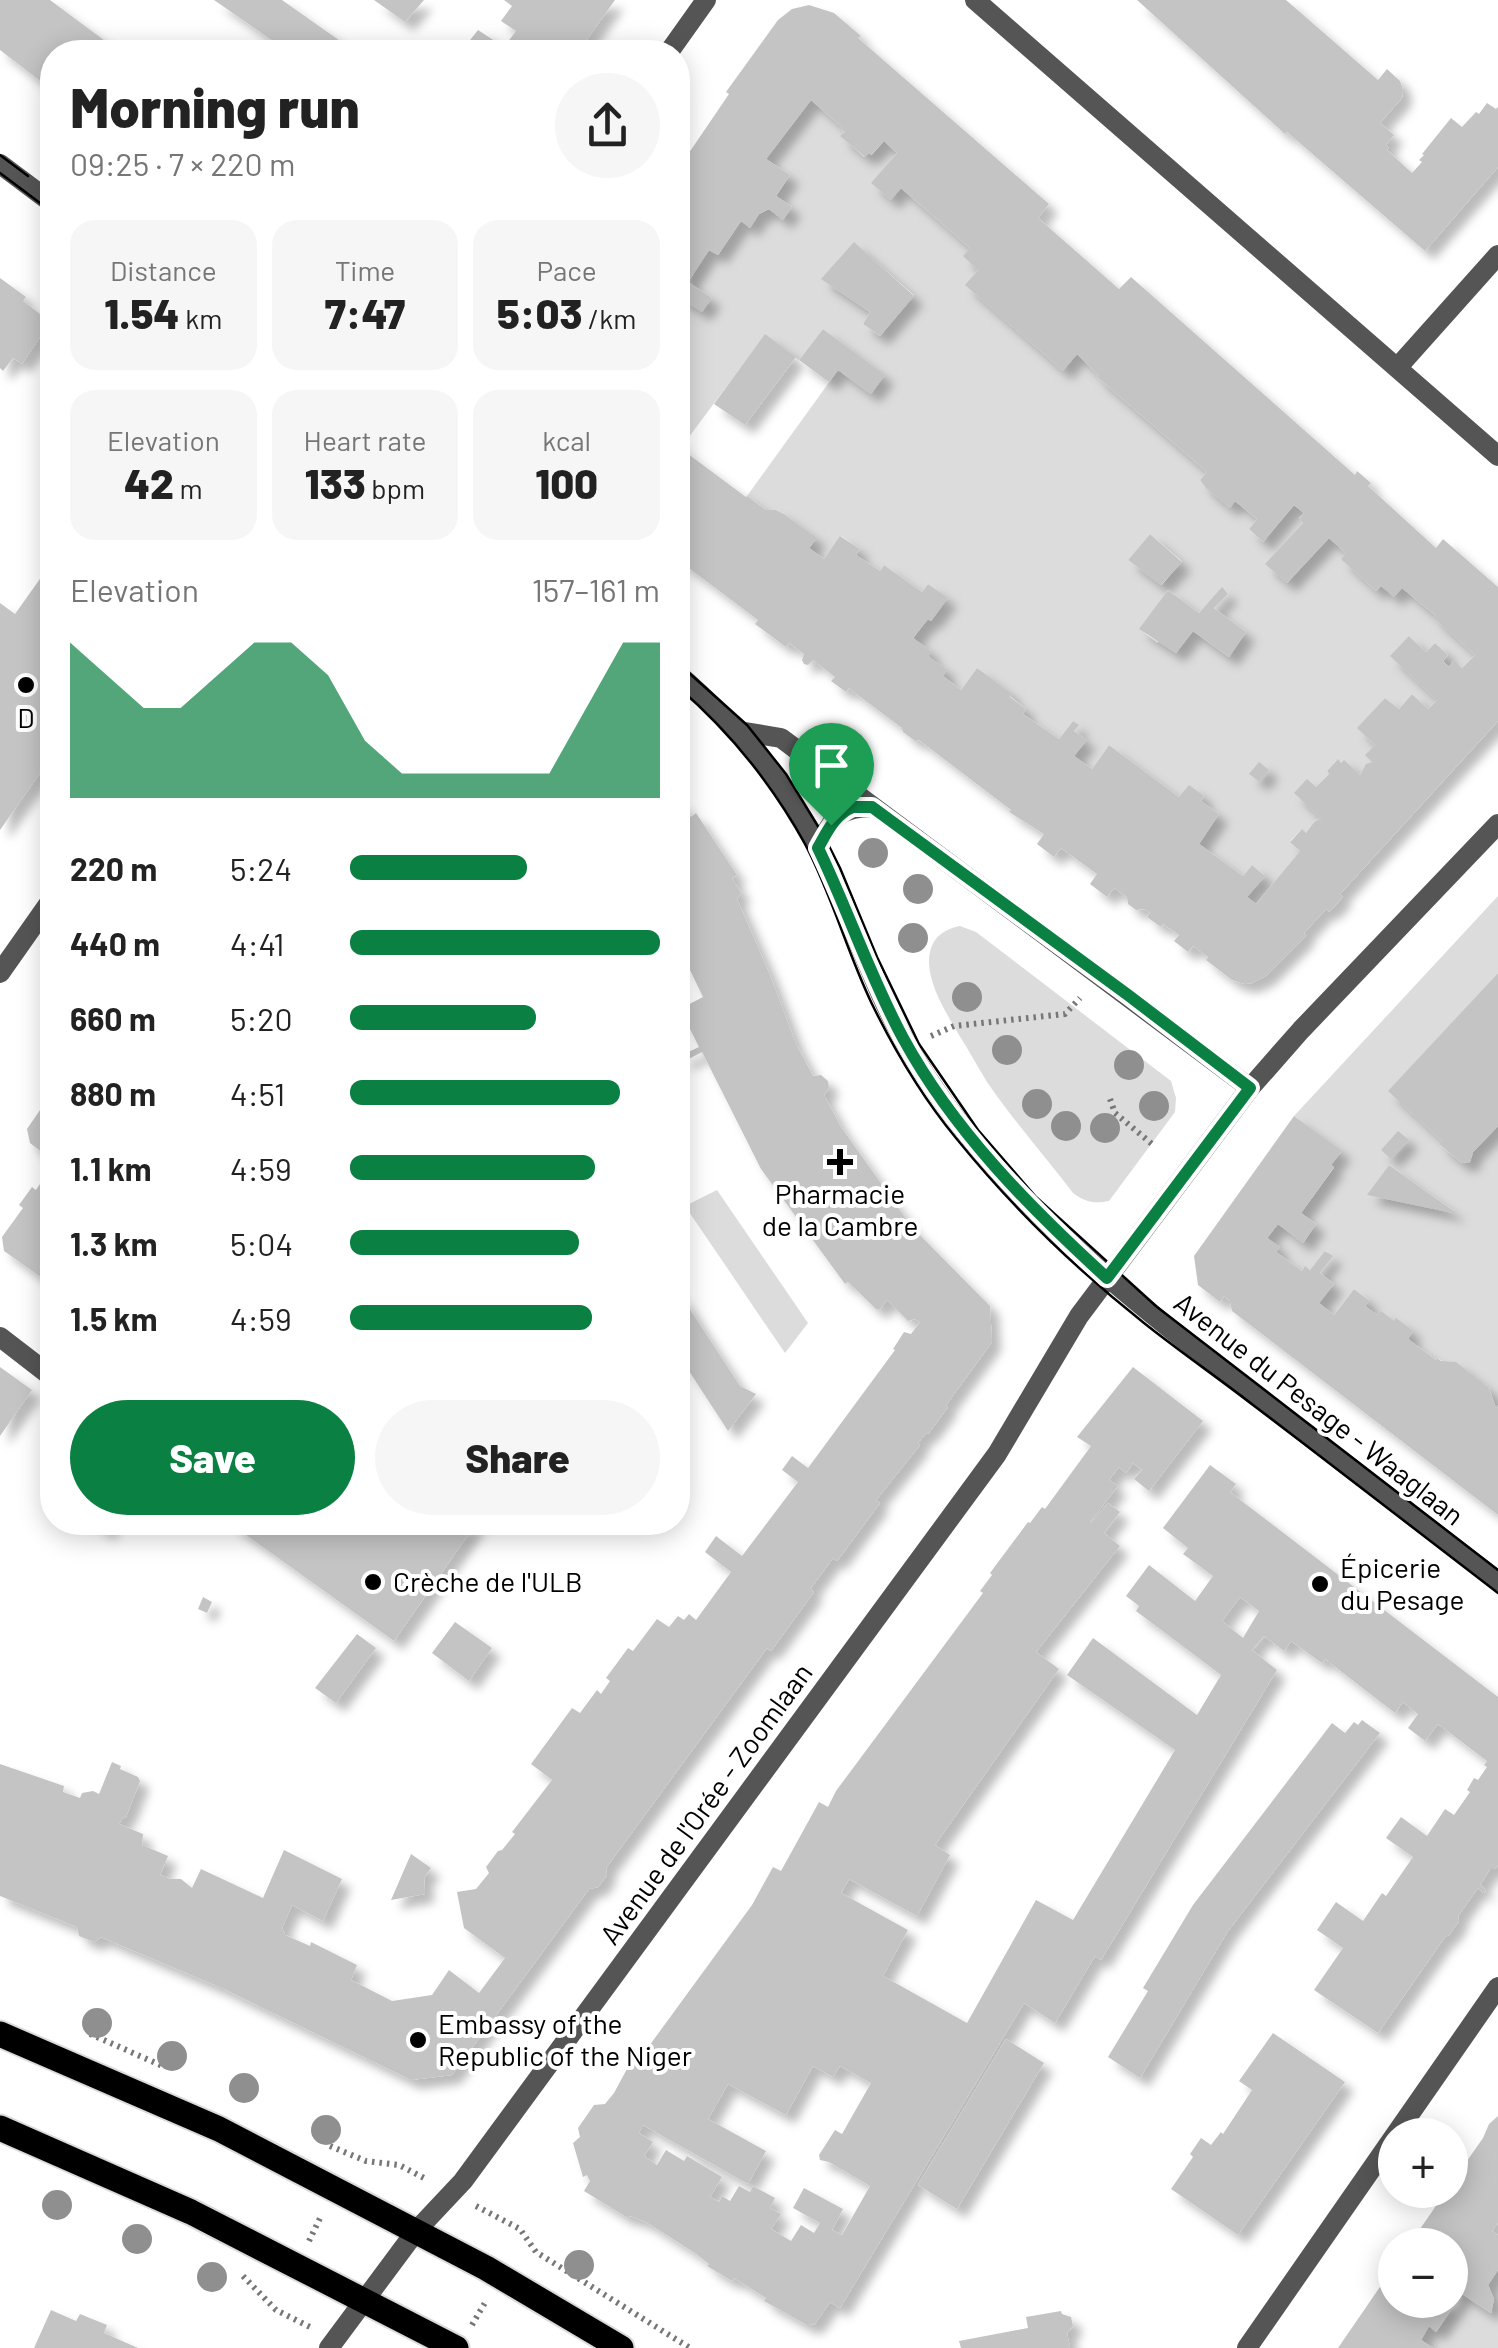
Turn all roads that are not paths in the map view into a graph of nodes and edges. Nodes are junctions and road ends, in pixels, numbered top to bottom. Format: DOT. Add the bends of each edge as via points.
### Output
graph roads {
  1 [pos="706,0"];
  2 [pos="976,0"];
  3 [pos="677,40"];
  4 [pos="0,164"];
  5 [pos="40,194"];
  6 [pos="1498,255"];
  7 [pos="1397,368"];
  8 [pos="1498,456"];
  9 [pos="690,685"];
  10 [pos="739,731"];
  11 [pos="872,807"];
  12 [pos="1498,824"];
  13 [pos="818,848"];
  14 [pos="40,916"];
  15 [pos="0,974"];
  16 [pos="1250,1088"];
  17 [pos="1107,1278"];
  18 [pos="0,1337"];
  19 [pos="40,1367"];
  20 [pos="1498,1581"];
  21 [pos="1498,1987"];
  22 [pos="0,2034"];
  23 [pos="0,2128"];
  24 [pos="416,2230"];
  25 [pos="364,2300"];
  26 [pos="331,2344"];
  27 [pos="456,2348"];
  28 [pos="621,2348"];
  29 [pos="1247,2348"];
  1 -- 3 [label="street"];
  2 -- 7 [label="street"];
  4 -- 5 [label="street"];
  6 -- 7 [label="street"];
  7 -- 8 [label="street"];
  9 -- 10 [label="street, Avenue du Pesage - Waaglaan"];
  10 -- 11 [label="street" via="781,738"];
  10 -- 13 [label="street, Avenue du Pesage - Waaglaan"];
  11 -- 13 [label="street" via="846,810"];
  11 -- 16 [label="street"];
  12 -- 16 [label="street, Avenue de l'Orée - Zoomlaan"];
  13 -- 17 [label="street, Avenue du Pesage - Waaglaan" via="882,997 941,1098 1026,1199"];
  14 -- 15 [label="street"];
  16 -- 17 [label="street, Avenue de l'Orée - Zoomlaan"];
  17 -- 20 [label="street, Avenue du Pesage - Waaglaan"];
  17 -- 24 [label="street, Avenue de l'Orée - Zoomlaan" via="997,1454 463,2180"];
  18 -- 19 [label="street"];
  21 -- 29 [label="street"];
  22 -- 24 [label="main road" via="218,2129"];
  23 -- 25 [label="main road" via="191,2212"];
  24 -- 25 [label="street, Avenue de l'Orée - Zoomlaan"];
  24 -- 28 [label="main road"];
  25 -- 26 [label="street, Avenue de l'Orée - Zoomlaan"];
  25 -- 27 [label="main road"];
}
